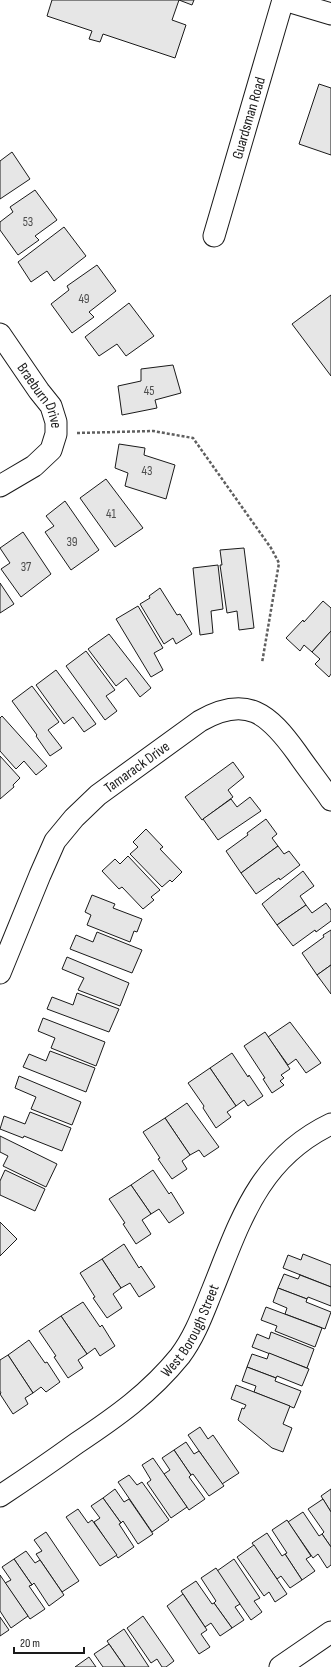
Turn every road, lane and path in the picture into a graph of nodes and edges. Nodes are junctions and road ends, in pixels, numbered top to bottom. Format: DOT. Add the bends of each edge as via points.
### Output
graph roads {
  1 [pos="284,0"];
  2 [pos="331,14"];
  3 [pos="214,236"];
  4 [pos="0,334"];
  5 [pos="56,434"];
  6 [pos="0,486"];
  7 [pos="262,663"];
  8 [pos="331,800"];
  9 [pos="0,973"];
  10 [pos="331,1124"];
  11 [pos="0,1496"];
  12 [pos="331,1632"];
  13 [pos="280,1667"];
  1 -- 2 [label="street"];
  1 -- 3 [label="street, Guardsman Road"];
  4 -- 5 [label="street, Braeburn Drive" via="51,406 56,422"];
  5 -- 6 [label="street, Braeburn Drive" via="51,450 34,466"];
  5 -- 7 [label="path" via="153,431 193,438 271,548 278,563"];
  8 -- 9 [label="street, Tamarack Drive" via="280,730 268,719 254,711 240,708 212,714 98,795 62,831 45,863"];
  10 -- 11 [label="street, West Borough Street" via="291,1150 273,1168 253,1196 193,1336 167,1372 119,1415"];
  12 -- 13 [label="street"];
}
